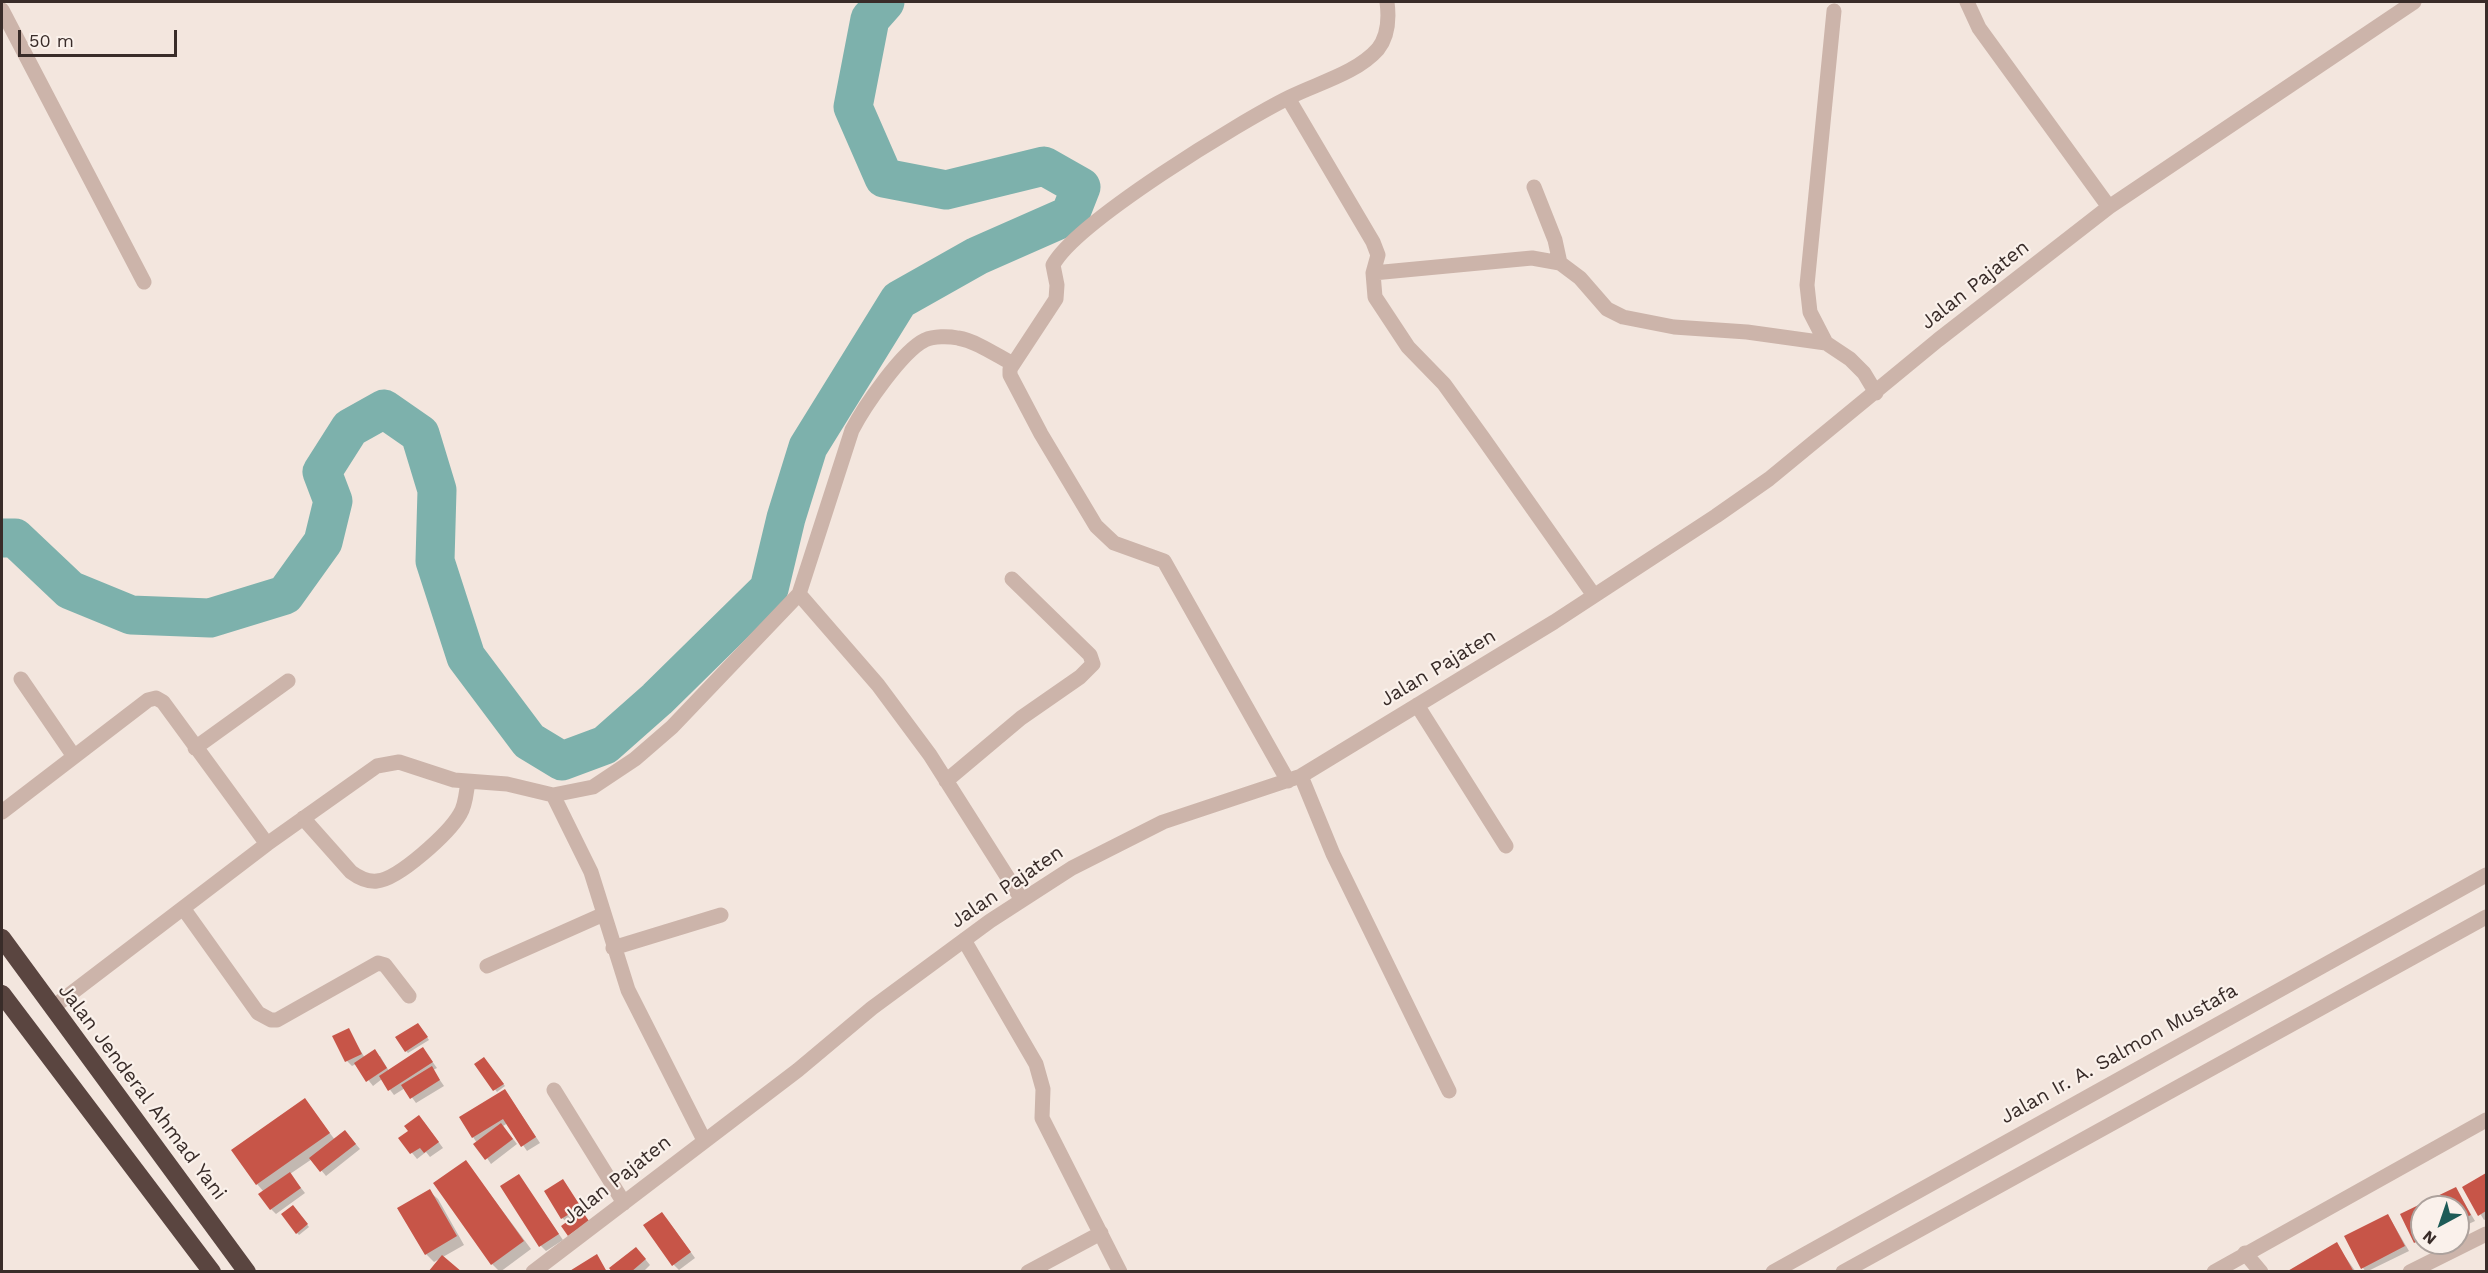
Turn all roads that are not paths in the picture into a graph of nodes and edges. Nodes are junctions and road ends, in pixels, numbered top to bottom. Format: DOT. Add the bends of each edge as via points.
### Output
graph roads {
  1 [pos="1387,2"];
  2 [pos="1967,2"];
  3 [pos="2414,2"];
  4 [pos="2,10"];
  5 [pos="1834,11"];
  6 [pos="1288,98"];
  7 [pos="1534,187"];
  8 [pos="2109,207"];
  9 [pos="1560,262"];
  10 [pos="1373,273"];
  11 [pos="144,282"];
  12 [pos="1826,343"];
  13 [pos="1013,364"];
  14 [pos="1876,393"];
  15 [pos="1012,579"];
  16 [pos="799,594"];
  17 [pos="1593,594"];
  18 [pos="21,679"];
  19 [pos="288,681"];
  20 [pos="1417,705"];
  21 [pos="195,748"];
  22 [pos="73,755"];
  23 [pos="1294,778"];
  24 [pos="946,781"];
  25 [pos="468,782"];
  26 [pos="553,795"];
  27 [pos="2,812"];
  28 [pos="303,818"];
  29 [pos="267,844"];
  30 [pos="1506,846"];
  31 [pos="2487,874"];
  32 [pos="1022,900"];
  33 [pos="183,908"];
  34 [pos="604,914"];
  35 [pos="721,915"];
  36 [pos="2487,917"];
  37 [pos="2,938"];
  38 [pos="964,940"];
  39 [pos="613,948"];
  40 [pos="487,966"];
  41 [pos="2,994"];
  42 [pos="409,996"];
  43 [pos="52,1008"];
  44 [pos="554,1090"];
  45 [pos="1449,1091"];
  46 [pos="2487,1120"];
  47 [pos="704,1140"];
  48 [pos="624,1203"];
  49 [pos="1101,1233"];
  50 [pos="2487,1234"];
  51 [pos="2245,1253"];
  52 [pos="539,1270"];
  53 [pos="212,1272"];
  54 [pos="247,1272"];
  55 [pos="1028,1272"];
  56 [pos="1120,1272"];
  57 [pos="1773,1272"];
  58 [pos="1843,1272"];
  59 [pos="2214,1272"];
  60 [pos="2261,1272"];
  61 [pos="2410,1272"];
  1 -- 6 [label="street" via="1389,20 1379,48 1361,64"];
  2 -- 8 [label="street" via="1979,28"];
  3 -- 8 [label="street, Jalan Pajaten"];
  4 -- 11 [label="street"];
  5 -- 12 [label="street" via="1807,285 1810,312"];
  6 -- 10 [label="street" via="1373,242 1378,255"];
  6 -- 13 [label="street" via="1236,127 1080,234 1053,265 1056,299"];
  7 -- 9 [label="street"];
  8 -- 14 [label="street, Jalan Pajaten"];
  9 -- 10 [label="street" via="1532,258"];
  9 -- 12 [label="street" via="1607,309 1623,317 1674,327"];
  10 -- 17 [label="street" via="1375,297 1408,347 1444,384"];
  12 -- 14 [label="street" via="1864,373"];
  13 -- 16 [label="street" via="960,338 926,340 907,355 862,411 852,430"];
  13 -- 23 [label="street" via="1010,375 1096,526 1114,543 1164,561"];
  14 -- 17 [label="street, Jalan Pajaten" via="1769,479"];
  15 -- 24 [label="street" via="1090,655 1093,664"];
  16 -- 24 [label="street" via="878,685"];
  16 -- 26 [label="street" via="672,727 635,759 593,787"];
  17 -- 20 [label="street, Jalan Pajaten"];
  18 -- 22 [label="street"];
  19 -- 21 [label="street"];
  20 -- 23 [label="street, Jalan Pajaten"];
  20 -- 30 [label="street"];
  21 -- 22 [label="street" via="163,702 156,698"];
  21 -- 29 [label="street"];
  22 -- 27 [label="street"];
  23 -- 32 [label="street, Jalan Pajaten" via="1163,822 1112,845"];
  23 -- 45 [label="street"];
  24 -- 32 [label="street"];
  25 -- 26 [label="street" via="507,784"];
  25 -- 28 [label="street" via="392,761 377,766"];
  25 -- 28 [label="street" via="461,812 451,826 411,862 379,881 351,872"];
  26 -- 34 [label="street" via="591,872"];
  28 -- 29 [label="street"];
  29 -- 33 [label="street"];
  31 -- 57 [label="street, Jalan Ir. A. Salmon Mustafa"];
  32 -- 38 [label="street, Jalan Pajaten"];
  33 -- 42 [label="street" via="258,1013 266,1018 277,1020 378,963 385,965"];
  33 -- 43 [label="street"];
  34 -- 39 [label="street"];
  34 -- 40 [label="street"];
  35 -- 39 [label="street"];
  36 -- 58 [label="street"];
  37 -- 43 [label="highway, Jalan Jenderal Ahmad Yani"];
  38 -- 47 [label="street, Jalan Pajaten"];
  38 -- 49 [label="street" via="1036,1064 1043,1089 1042,1118"];
  39 -- 47 [label="street" via="647,1030"];
  41 -- 53 [label="highway"];
  43 -- 54 [label="highway, Jalan Jenderal Ahmad Yani"];
  44 -- 48 [label="street"];
  46 -- 51 [label="street"];
  47 -- 48 [label="street, Jalan Pajaten"];
  48 -- 52 [label="street, Jalan Pajaten"];
  49 -- 55 [label="street"];
  49 -- 56 [label="street"];
  50 -- 61 [label="street"];
  51 -- 59 [label="street"];
  51 -- 60 [label="street"];
}
